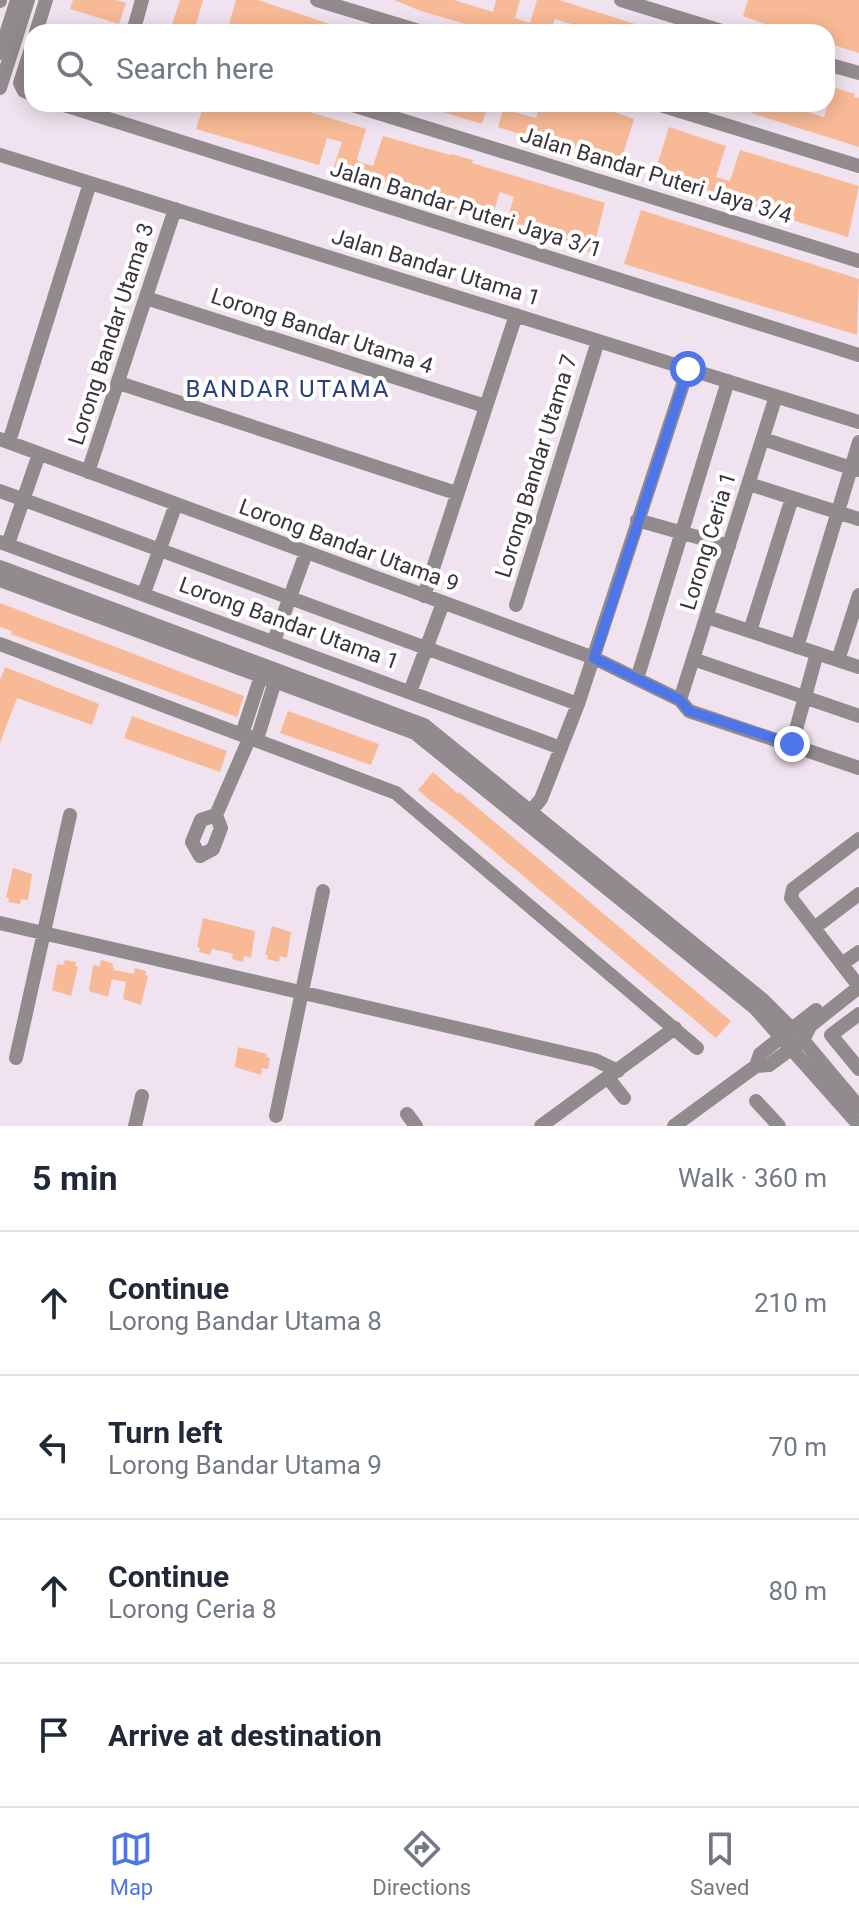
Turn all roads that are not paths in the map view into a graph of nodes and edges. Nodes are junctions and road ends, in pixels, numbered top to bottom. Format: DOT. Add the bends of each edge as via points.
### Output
graph roads {
  1 [pos="46,0"];
  2 [pos="142,0"];
  3 [pos="317,0"];
  4 [pos="621,0"];
  5 [pos="19,3"];
  6 [pos="38,24"];
  7 [pos="135,24"];
  8 [pos="396,24"];
  9 [pos="699,24"];
  10 [pos="0,53"];
  11 [pos="835,66"];
  12 [pos="24,71"];
  13 [pos="859,73"];
  14 [pos="0,88"];
  15 [pos="24,90"];
  16 [pos="86,112"];
  17 [pos="109,112"];
  18 [pos="375,112"];
  19 [pos="683,112"];
  20 [pos="107,119"];
  21 [pos="0,155"];
  22 [pos="859,166"];
  23 [pos="90,183"];
  24 [pos="175,209"];
  25 [pos="859,261"];
  26 [pos="146,298"];
  27 [pos="516,315"];
  28 [pos="598,341"];
  29 [pos="859,355"];
  30 [pos="688,369"];
  31 [pos="728,381"];
  32 [pos="119,383"];
  33 [pos="776,396"];
  34 [pos="485,406"];
  35 [pos="859,422"];
  36 [pos="763,439"];
  37 [pos="5,441"];
  38 [pos="859,442"];
  39 [pos="39,454"];
  40 [pos="855,469"];
  41 [pos="88,472"];
  42 [pos="749,484"];
  43 [pos="0,491"];
  44 [pos="456,493"];
  45 [pos="792,498"];
  46 [pos="23,499"];
  47 [pos="176,504"];
  48 [pos="839,513"];
  49 [pos="859,519"];
  50 [pos="637,520"];
  51 [pos="682,533"];
  52 [pos="4,543"];
  53 [pos="729,546"];
  54 [pos="159,549"];
  55 [pos="306,553"];
  56 [pos="0,567"];
  57 [pos="0,580"];
  58 [pos="144,593"];
  59 [pos="859,595"];
  60 [pos="424,596"];
  61 [pos="290,598"];
  62 [pos="443,603"];
  63 [pos="516,605"];
  64 [pos="707,617"];
  65 [pos="750,631"];
  66 [pos="274,641"];
  67 [pos="0,644"];
  68 [pos="797,647"];
  69 [pos="426,648"];
  70 [pos="817,653"];
  71 [pos="594,658"];
  72 [pos="693,659"];
  73 [pos="838,660"];
  74 [pos="859,667"];
  75 [pos="270,673"];
  76 [pos="637,679"];
  77 [pos="410,692"];
  78 [pos="805,697"];
  79 [pos="680,700"];
  80 [pos="578,704"];
  81 [pos="859,716"];
  82 [pos="250,737"];
  83 [pos="792,744"];
  84 [pos="561,748"];
  85 [pos="859,768"];
  86 [pos="70,815"];
  87 [pos="216,815"];
  88 [pos="527,816"];
  89 [pos="859,839"];
  90 [pos="323,891"];
  91 [pos="859,894"];
  92 [pos="0,923"];
  93 [pos="814,928"];
  94 [pos="44,933"];
  95 [pos="859,952"];
  96 [pos="843,963"];
  97 [pos="857,981"];
  98 [pos="302,993"];
  99 [pos="859,1014"];
  100 [pos="675,1028"];
  101 [pos="792,1038"];
  102 [pos="697,1048"];
  103 [pos="16,1058"];
  104 [pos="859,1069"];
  105 [pos="613,1074"];
  106 [pos="142,1096"];
  107 [pos="624,1098"];
  108 [pos="756,1101"];
  109 [pos="859,1107"];
  110 [pos="276,1116"];
  111 [pos="859,1125"];
  112 [pos="135,1126"];
  113 [pos="541,1126"];
  114 [pos="674,1126"];
  115 [pos="779,1126"];
  1 -- 6 [label="street"];
  2 -- 7 [label="street"];
  3 -- 8 [label="street"];
  4 -- 9 [label="street"];
  5 -- 10 [label="street"];
  5 -- 14 [label="street"];
  11 -- 13 [label="street"];
  12 -- 15 [label="street"];
  16 -- 20 [label="street, Jalan Bandar Puteri Jaya 3/1"];
  17 -- 20 [label="street"];
  18 -- 25 [label="street, Jalan Bandar Puteri Jaya 3/4"];
  19 -- 22 [label="street"];
  20 -- 29 [label="street, Jalan Bandar Puteri Jaya 3/1"];
  21 -- 23 [label="street, Jalan Bandar Utama 1"];
  23 -- 24 [label="street, Jalan Bandar Utama 1"];
  23 -- 37 [label="street"];
  24 -- 26 [label="street, Lorong Bandar Utama 3"];
  24 -- 27 [label="street, Jalan Bandar Utama 1"];
  26 -- 32 [label="street, Lorong Bandar Utama 3"];
  26 -- 34 [label="street, Lorong Bandar Utama 4"];
  27 -- 28 [label="street, Jalan Bandar Utama 1"];
  27 -- 34 [label="street"];
  28 -- 30 [label="street, Jalan Bandar Utama 1"];
  28 -- 63 [label="street, Lorong Bandar Utama 7"];
  30 -- 31 [label="street, Jalan Bandar Utama 1"];
  30 -- 50 [label="street"];
  31 -- 33 [label="street, Jalan Bandar Utama 1"];
  31 -- 51 [label="street"];
  32 -- 41 [label="street, Lorong Bandar Utama 3"];
  32 -- 44 [label="street"];
  33 -- 35 [label="street, Jalan Bandar Utama 1"];
  33 -- 36 [label="street, Lorong Ceria 1"];
  34 -- 44 [label="street"];
  36 -- 40 [label="street"];
  36 -- 42 [label="street, Lorong Ceria 1"];
  37 -- 39 [label="street, Lorong Bandar Utama 9"];
  38 -- 40 [label="street"];
  39 -- 41 [label="street, Lorong Bandar Utama 9"];
  39 -- 46 [label="street"];
  40 -- 48 [label="street"];
  41 -- 47 [label="street, Lorong Bandar Utama 9"];
  42 -- 45 [label="street"];
  42 -- 53 [label="street, Lorong Ceria 1"];
  43 -- 46 [label="street"];
  44 -- 60 [label="street"];
  45 -- 48 [label="street"];
  45 -- 65 [label="street"];
  46 -- 52 [label="street"];
  46 -- 54 [label="street"];
  47 -- 54 [label="street"];
  47 -- 55 [label="street, Lorong Bandar Utama 9"];
  48 -- 49 [label="street"];
  48 -- 68 [label="street"];
  50 -- 51 [label="street"];
  50 -- 71 [label="street"];
  51 -- 53 [label="street"];
  51 -- 76 [label="street"];
  52 -- 58 [label="street, Lorong Bandar Utama 1"];
  53 -- 64 [label="street, Lorong Ceria 1"];
  54 -- 58 [label="street"];
  54 -- 61 [label="street"];
  55 -- 60 [label="street, Lorong Bandar Utama 9"];
  55 -- 61 [label="street"];
  56 -- 75 [label="street"];
  57 -- 75 [label="street"];
  58 -- 66 [label="street, Lorong Bandar Utama 1"];
  59 -- 73 [label="street"];
  60 -- 62 [label="street, Lorong Bandar Utama 9"];
  61 -- 66 [label="street"];
  61 -- 69 [label="street"];
  62 -- 69 [label="street"];
  62 -- 71 [label="street, Lorong Bandar Utama 9"];
  64 -- 65 [label="street"];
  64 -- 72 [label="street, Lorong Ceria 1"];
  65 -- 68 [label="street"];
  66 -- 77 [label="street, Lorong Bandar Utama 1"];
  67 -- 82 [label="street"];
  68 -- 70 [label="street"];
  69 -- 77 [label="street"];
  69 -- 80 [label="street"];
  70 -- 73 [label="street"];
  70 -- 78 [label="street"];
  71 -- 76 [label="street, Lorong Bandar Utama 9"];
  71 -- 80 [label="street"];
  72 -- 78 [label="street"];
  72 -- 79 [label="street, Lorong Ceria 1"];
  73 -- 74 [label="street"];
  75 -- 82 [label="street"];
  75 -- 88 [label="street" via="415,733"];
  76 -- 79 [label="street, Lorong Bandar Utama 9"];
  77 -- 84 [label="street, Lorong Bandar Utama 1"];
  78 -- 81 [label="street"];
  78 -- 83 [label="street"];
  79 -- 83 [label="street, Lorong Bandar Utama 9" via="689,711"];
  80 -- 84 [label="street"];
  82 -- 87 [label="street"];
  82 -- 100 [label="street" via="396,793"];
  83 -- 85 [label="street, Lorong Bandar Utama 9"];
  84 -- 88 [label="street" via="541,799"];
  86 -- 94 [label="street"];
  88 -- 101 [label="street"];
  89 -- 93 [label="street" via="793,889 791,898"];
  90 -- 98 [label="street"];
  91 -- 93 [label="street"];
  92 -- 94 [label="street"];
  93 -- 96 [label="street"];
  94 -- 98 [label="street"];
  94 -- 103 [label="street"];
  95 -- 96 [label="street"];
  96 -- 97 [label="street"];
  97 -- 101 [label="street"];
  98 -- 105 [label="street" via="595,1060"];
  98 -- 110 [label="street"];
  99 -- 104 [label="street" via="831,1035"];
  100 -- 102 [label="street"];
  100 -- 105 [label="street"];
  101 -- 109 [label="street"];
  101 -- 111 [label="street"];
  101 -- 114 [label="street" via="760,1054 756,1066"];
  105 -- 107 [label="street"];
  105 -- 113 [label="street"];
  106 -- 112 [label="street"];
  108 -- 115 [label="street"];
}
